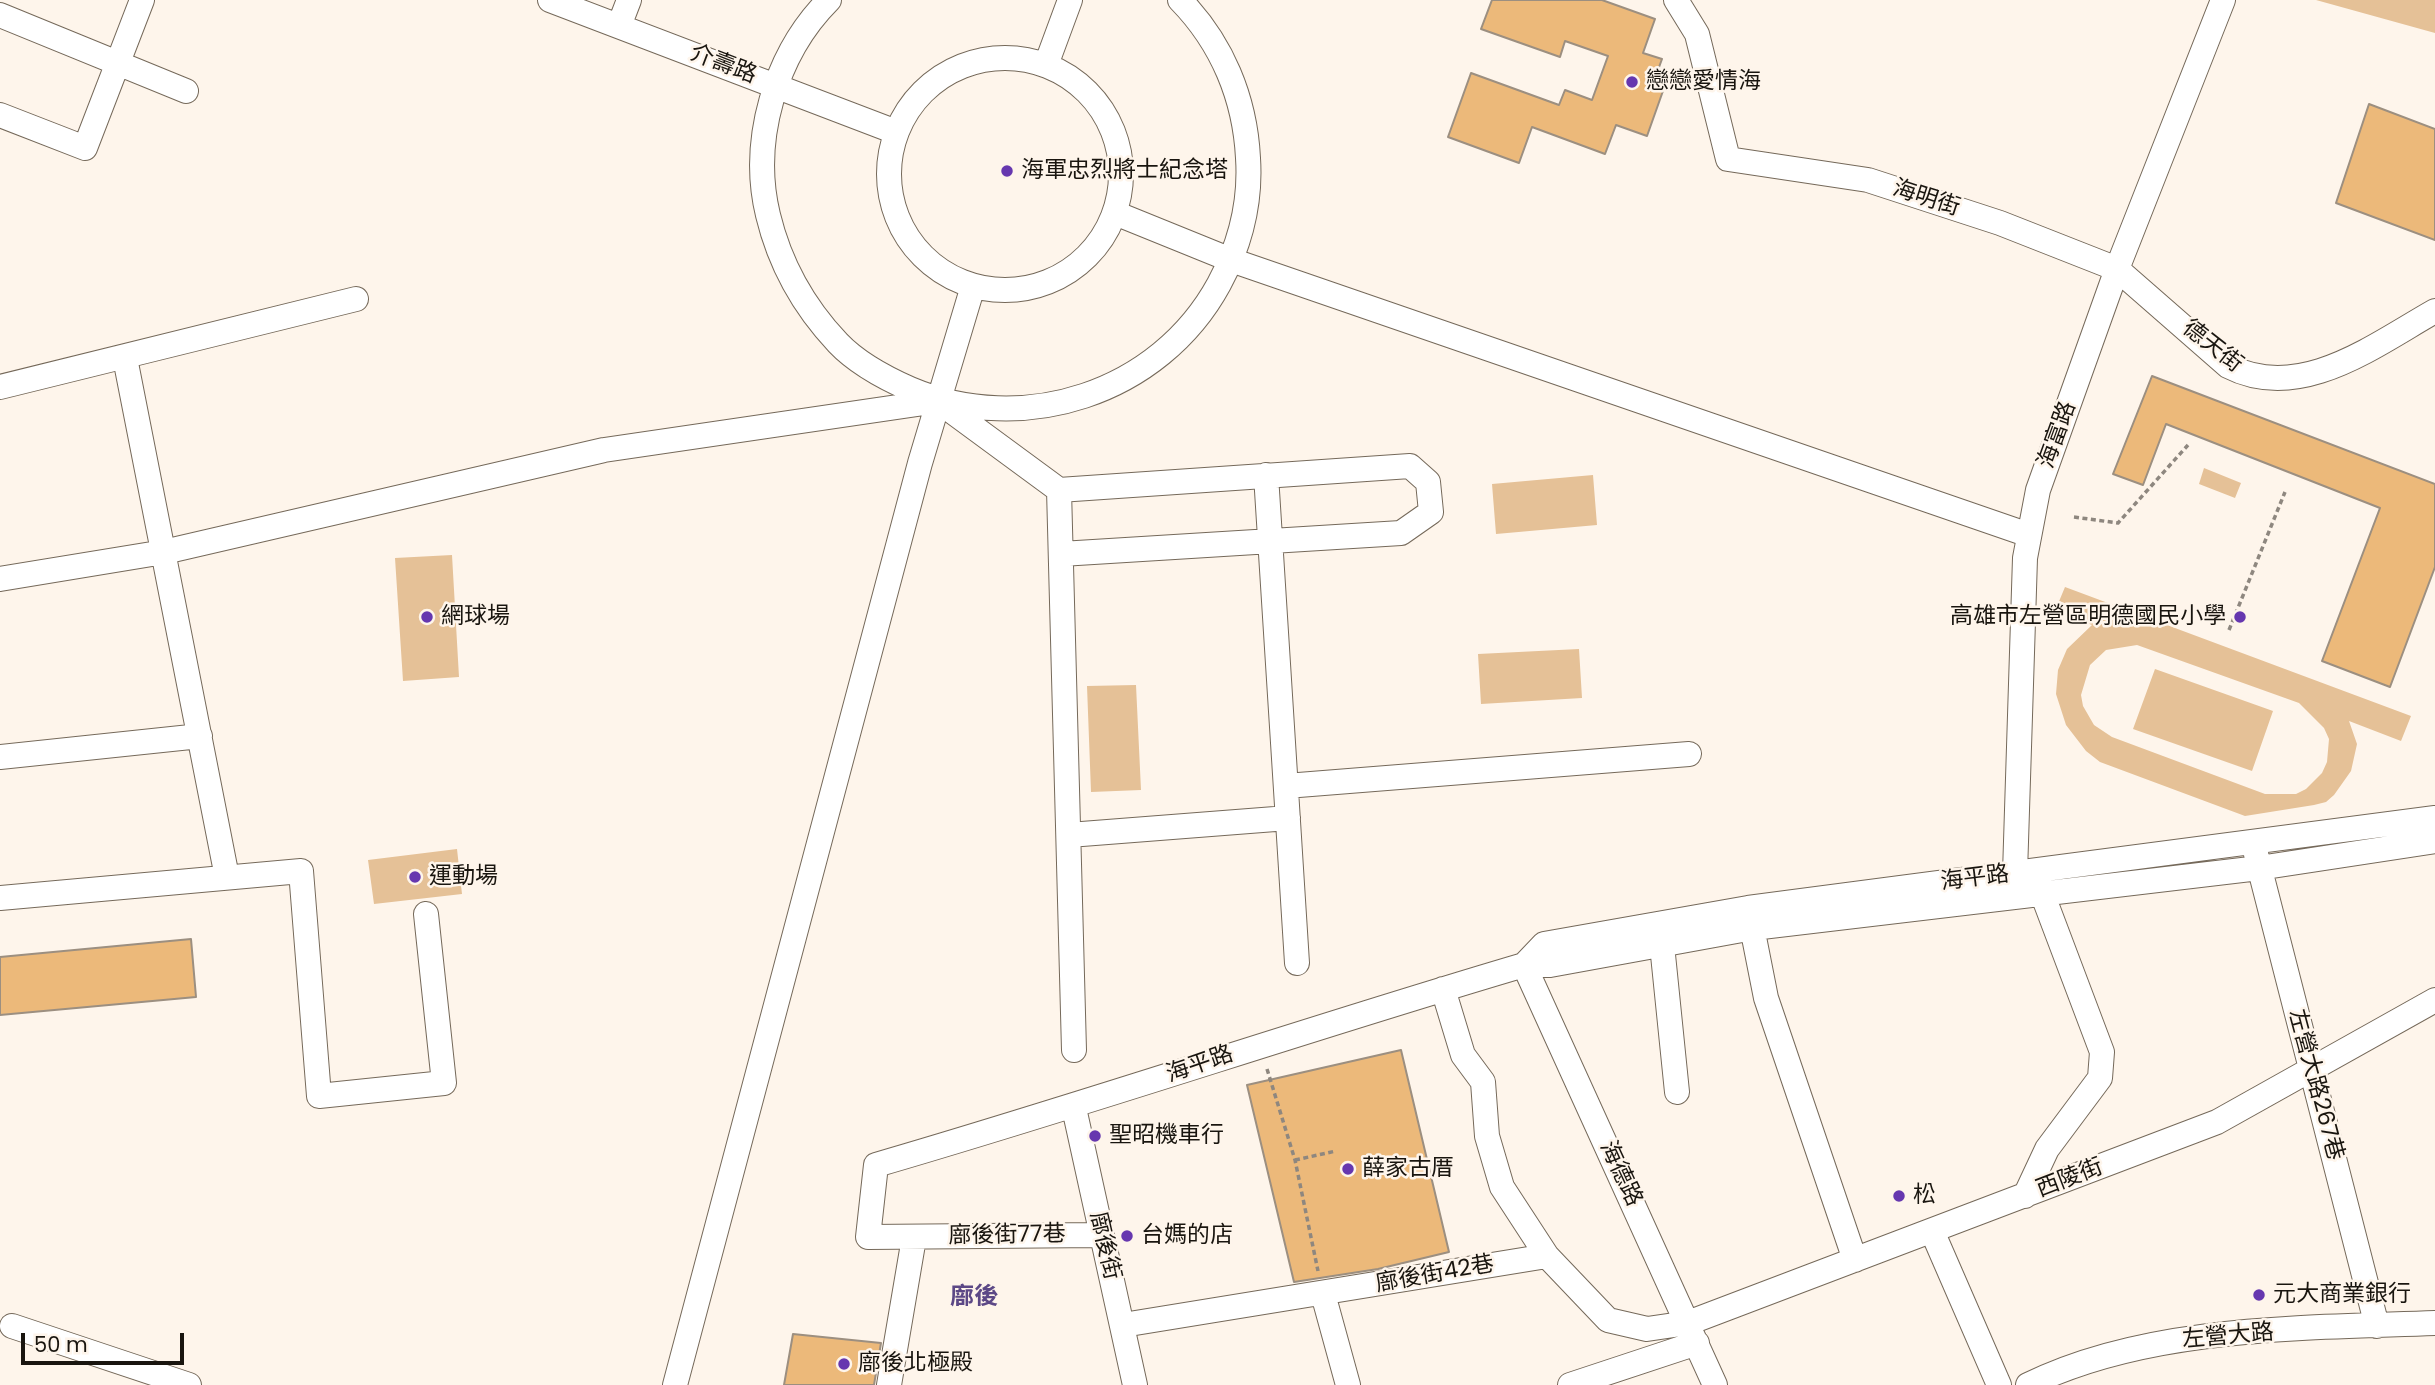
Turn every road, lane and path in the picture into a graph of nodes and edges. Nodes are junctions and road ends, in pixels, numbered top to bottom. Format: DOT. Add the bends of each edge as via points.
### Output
graph roads {
  1 [pos="142,0"];
  2 [pos="550,0"];
  3 [pos="629,0"];
  4 [pos="829,0"];
  5 [pos="1070,0"];
  6 [pos="1180,0"];
  7 [pos="1676,0"];
  8 [pos="2223,0"];
  9 [pos="0,15"];
  10 [pos="619,26"];
  11 [pos="118,63"];
  12 [pos="1046,65"];
  13 [pos="776,85"];
  14 [pos="186,91"];
  15 [pos="0,115"];
  16 [pos="896,132"];
  17 [pos="1115,213"];
  18 [pos="1231,260"];
  19 [pos="2117,269"];
  20 [pos="973,286"];
  21 [pos="356,299"];
  22 [pos="2435,311"];
  23 [pos="125,358"];
  24 [pos="0,387"];
  25 [pos="939,401"];
  26 [pos="2188,445"];
  27 [pos="1266,475"];
  28 [pos="1053,485"];
  29 [pos="2285,492"];
  30 [pos="2074,517"];
  31 [pos="2029,535"];
  32 [pos="1270,539"];
  33 [pos="164,551"];
  34 [pos="1061,554"];
  35 [pos="0,579"];
  36 [pos="2229,630"];
  37 [pos="200,736"];
  38 [pos="1689,754"];
  39 [pos="0,757"];
  40 [pos="1286,786"];
  41 [pos="1288,818"];
  42 [pos="2435,818"];
  43 [pos="1069,835"];
  44 [pos="2435,841"];
  45 [pos="2253,844"];
  46 [pos="2259,868"];
  47 [pos="227,877"];
  48 [pos="2028,883"];
  49 [pos="0,898"];
  50 [pos="426,914"];
  51 [pos="1751,918"];
  52 [pos="1659,934"];
  53 [pos="1297,963"];
  54 [pos="1524,965"];
  55 [pos="1444,989"];
  56 [pos="2435,1000"];
  57 [pos="1260,1045"];
  58 [pos="1074,1050"];
  59 [pos="2312,1071"];
  60 [pos="1677,1092"];
  61 [pos="1074,1108"];
  62 [pos="1336,1151"];
  63 [pos="1295,1160"];
  64 [pos="876,1165"];
  65 [pos="2025,1196"];
  66 [pos="1933,1231"];
  67 [pos="1100,1235"];
  68 [pos="914,1238"];
  69 [pos="1547,1256"];
  70 [pos="1855,1260"];
  71 [pos="1323,1294"];
  72 [pos="2435,1323"];
  73 [pos="1123,1325"];
  74 [pos="12,1326"];
  75 [pos="2377,1326"];
  76 [pos="1693,1333"];
  77 [pos="189,1385"];
  78 [pos="675,1385"];
  79 [pos="889,1385"];
  80 [pos="1135,1385"];
  81 [pos="1348,1385"];
  82 [pos="1570,1385"];
  83 [pos="1715,1385"];
  84 [pos="1999,1385"];
  85 [pos="2028,1385"];
  1 -- 11 [label="street"];
  2 -- 10 [label="street, 介壽路"];
  3 -- 10 [label="street"];
  4 -- 13 [label="street" via="794,46"];
  5 -- 12 [label="street"];
  6 -- 18 [label="street" via="1220,52 1237,92 1247,134 1250,177"];
  7 -- 19 [label="street, 海明街" via="1697,34 1728,159 1868,180 2000,223"];
  8 -- 19 [label="street, 海富路"];
  9 -- 11 [label="street"];
  10 -- 13 [label="street, 介壽路"];
  11 -- 14 [label="street"];
  11 -- 15 [label="street" via="85,148"];
  12 -- 16 [label="street" via="986,60 957,68 924,91"];
  12 -- 17 [label="street" via="1077,83 1102,109 1117,142 1122,178"];
  13 -- 16 [label="street, 介壽路"];
  13 -- 25 [label="street" via="763,141 764,197 782,262 803,302 840,345 886,379"];
  16 -- 20 [label="street" via="889,173 895,214 926,259"];
  17 -- 18 [label="street"];
  17 -- 20 [label="street" via="1099,244 1074,268 1044,284 1009,290"];
  18 -- 25 [label="street" via="1207,305 1175,343 1123,380 1089,396 1039,408 989,410"];
  18 -- 31 [label="street"];
  19 -- 22 [label="street, 德天街" via="2228,366 2265,379 2291,379 2345,362"];
  19 -- 31 [label="street, 海富路" via="2038,490"];
  20 -- 25 [label="street"];
  21 -- 23 [label="street"];
  23 -- 24 [label="street"];
  23 -- 33 [label="street"];
  25 -- 28 [label="street"];
  25 -- 33 [label="street" via="604,450"];
  25 -- 78 [label="street"];
  26 -- 30 [label="path" via="2119,523"];
  27 -- 28 [label="street"];
  27 -- 32 [label="street"];
  27 -- 32 [label="street" via="1410,466 1428,482 1431,512 1401,533"];
  28 -- 34 [label="street"];
  29 -- 36 [label="path"];
  31 -- 48 [label="street, 海富路" via="2025,558"];
  32 -- 34 [label="street"];
  32 -- 40 [label="street"];
  33 -- 35 [label="street"];
  33 -- 37 [label="street"];
  34 -- 43 [label="street"];
  37 -- 39 [label="street"];
  37 -- 47 [label="street"];
  38 -- 40 [label="street"];
  40 -- 41 [label="street"];
  41 -- 43 [label="street"];
  41 -- 53 [label="street"];
  42 -- 45 [label="street, 海平路"];
  43 -- 58 [label="street"];
  44 -- 46 [label="street, 海平路"];
  45 -- 46 [label="street, 左營大路267巷"];
  45 -- 48 [label="street, 海平路"];
  46 -- 48 [label="street, 海平路"];
  46 -- 59 [label="street, 左營大路267巷"];
  47 -- 49 [label="street"];
  47 -- 50 [label="street" via="300,871 319,1096 444,1083"];
  48 -- 51 [label="street, 海平路"];
  48 -- 65 [label="street" via="2102,1052 2101,1079 2047,1149"];
  51 -- 52 [label="street, 海平路"];
  51 -- 70 [label="street" via="1766,998"];
  52 -- 54 [label="street, 海平路" via="1544,944"];
  52 -- 60 [label="street"];
  54 -- 55 [label="street, 海平路"];
  54 -- 76 [label="street, 海德路"];
  55 -- 57 [label="street, 海平路"];
  55 -- 69 [label="street" via="1463,1055 1483,1082 1487,1136 1502,1187"];
  56 -- 59 [label="street, 西陵街"];
  57 -- 61 [label="street, 海平路"];
  57 -- 63 [label="path"];
  59 -- 65 [label="street, 西陵街" via="2217,1122"];
  59 -- 75 [label="street, 左營大路267巷"];
  61 -- 64 [label="street, 海平路"];
  61 -- 67 [label="street, 廍後街"];
  62 -- 63 [label="path"];
  63 -- 71 [label="path"];
  64 -- 68 [label="street, 廍後街77巷" via="868,1237"];
  65 -- 66 [label="street, 西陵街"];
  66 -- 70 [label="street, 西陵街"];
  66 -- 84 [label="street"];
  67 -- 68 [label="street, 廍後街77巷"];
  67 -- 73 [label="street, 廍後街"];
  68 -- 79 [label="street"];
  69 -- 71 [label="street, 廍後街42巷"];
  69 -- 76 [label="street" via="1608,1320"];
  70 -- 76 [label="street, 西陵街"];
  71 -- 73 [label="street, 廍後街42巷"];
  71 -- 81 [label="street"];
  72 -- 75 [label="street, 左營大路"];
  73 -- 80 [label="street, 廍後街"];
  74 -- 77 [label="street"];
  75 -- 85 [label="street, 左營大路" via="2229,1334 2129,1348 2085,1360"];
  76 -- 82 [label="street"];
  76 -- 83 [label="street, 海德路"];
}
